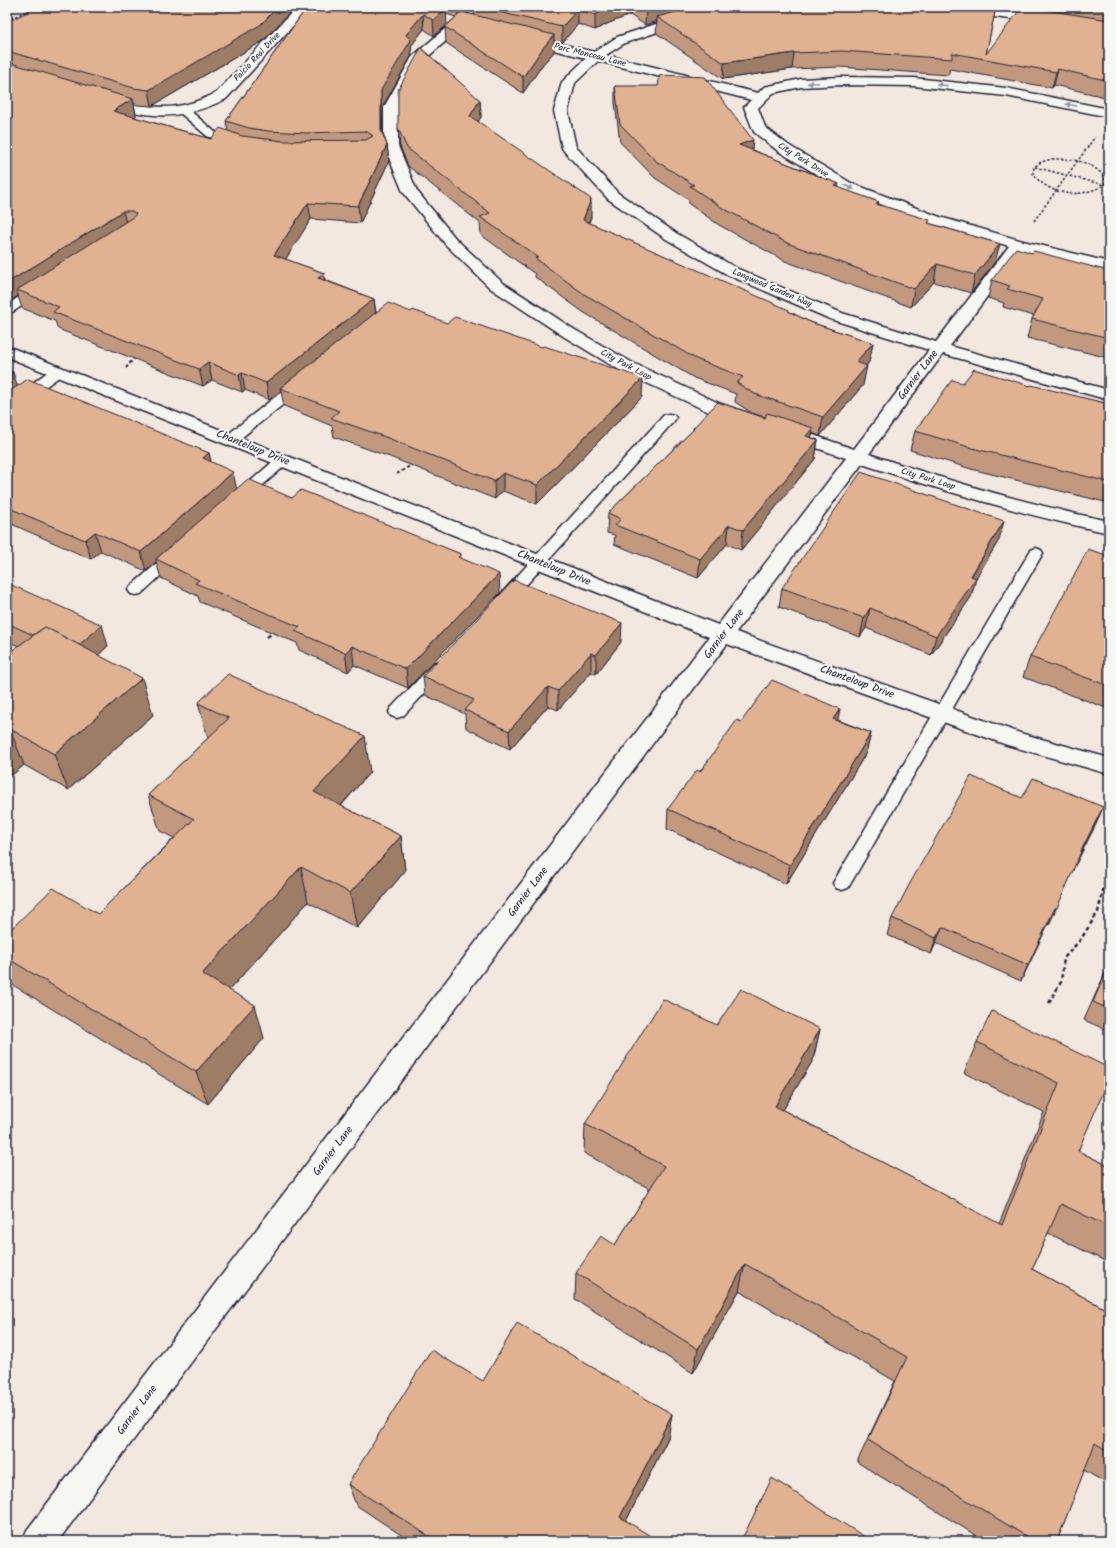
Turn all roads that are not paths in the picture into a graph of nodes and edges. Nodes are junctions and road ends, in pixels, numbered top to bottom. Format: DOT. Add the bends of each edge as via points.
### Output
graph roads {
  1 [pos="307,7"];
  2 [pos="488,7"];
  3 [pos="944,7"];
  4 [pos="696,16"];
  5 [pos="1055,21"];
  6 [pos="512,36"];
  7 [pos="595,57"];
  8 [pos="91,97"];
  9 [pos="761,98"];
  10 [pos="183,110"];
  11 [pos="1109,112"];
  12 [pos="245,147"];
  13 [pos="1018,244"];
  14 [pos="1109,267"];
  15 [pos="46,285"];
  16 [pos="7,310"];
  17 [pos="939,348"];
  18 [pos="7,351"];
  19 [pos="58,371"];
  20 [pos="309,378"];
  21 [pos="1109,395"];
  22 [pos="7,408"];
  23 [pos="669,418"];
  24 [pos="231,439"];
  25 [pos="858,456"];
  26 [pos="283,460"];
  27 [pos="230,507"];
  28 [pos="1109,527"];
  29 [pos="189,543"];
  30 [pos="1036,553"];
  31 [pos="539,562"];
  32 [pos="136,590"];
  33 [pos="496,608"];
  34 [pos="723,635"];
  35 [pos="452,654"];
  36 [pos="397,712"];
  37 [pos="942,712"];
  38 [pos="1109,766"];
  39 [pos="842,884"];
  40 [pos="38,1541"];
  1 -- 10 [label="street, Palcio Real Drive" via="297,14 221,96 205,105"];
  2 -- 25 [label="street, City Park Loop" via="459,23 417,60 391,108 392,146 410,192 451,242 496,285 627,367 715,408"];
  3 -- 5 [label="street"];
  4 -- 7 [label="street, Longwood Garden Way" via="622,40"];
  6 -- 7 [label="street, Parc Monceau Lane"];
  7 -- 9 [label="street, Parc Monceau Lane"];
  7 -- 17 [label="street, Longwood Garden Way" via="569,82 561,111 569,148 613,196 671,236 733,272 836,316"];
  8 -- 10 [label="street, Palcio Real Drive" via="136,110 157,113"];
  11 -- 9 [label="street, City Park Drive, one-way" via="1006,92 914,82 801,83 769,90"];
  9 -- 13 [label="street, City Park Drive, one-way" via="750,107 759,128 783,148 846,186 935,220"];
  10 -- 12 [label="lane" via="211,134"];
  13 -- 14 [label="street, City Park Drive"];
  13 -- 17 [label="street, Garnier Lane"];
  15 -- 16 [label="lane"];
  17 -- 21 [label="street, Longwood Garden Way"];
  17 -- 25 [label="street, Garnier Lane"];
  18 -- 19 [label="street, Chanteloup Drive"];
  19 -- 22 [label="lane"];
  19 -- 24 [label="street, Chanteloup Drive"];
  20 -- 24 [label="lane"];
  23 -- 31 [label="lane"];
  24 -- 26 [label="street, Chanteloup Drive"];
  25 -- 28 [label="street, City Park Loop" via="936,482 1063,518"];
  25 -- 34 [label="street, Garnier Lane"];
  26 -- 27 [label="lane"];
  26 -- 31 [label="street, Chanteloup Drive"];
  29 -- 32 [label="lane"];
  30 -- 37 [label="lane"];
  31 -- 33 [label="lane"];
  31 -- 34 [label="street, Chanteloup Drive"];
  34 -- 37 [label="street, Chanteloup Drive"];
  34 -- 40 [label="street, Garnier Lane"];
  35 -- 36 [label="lane"];
  37 -- 38 [label="street, Chanteloup Drive" via="1015,739"];
  37 -- 39 [label="lane"];
}
